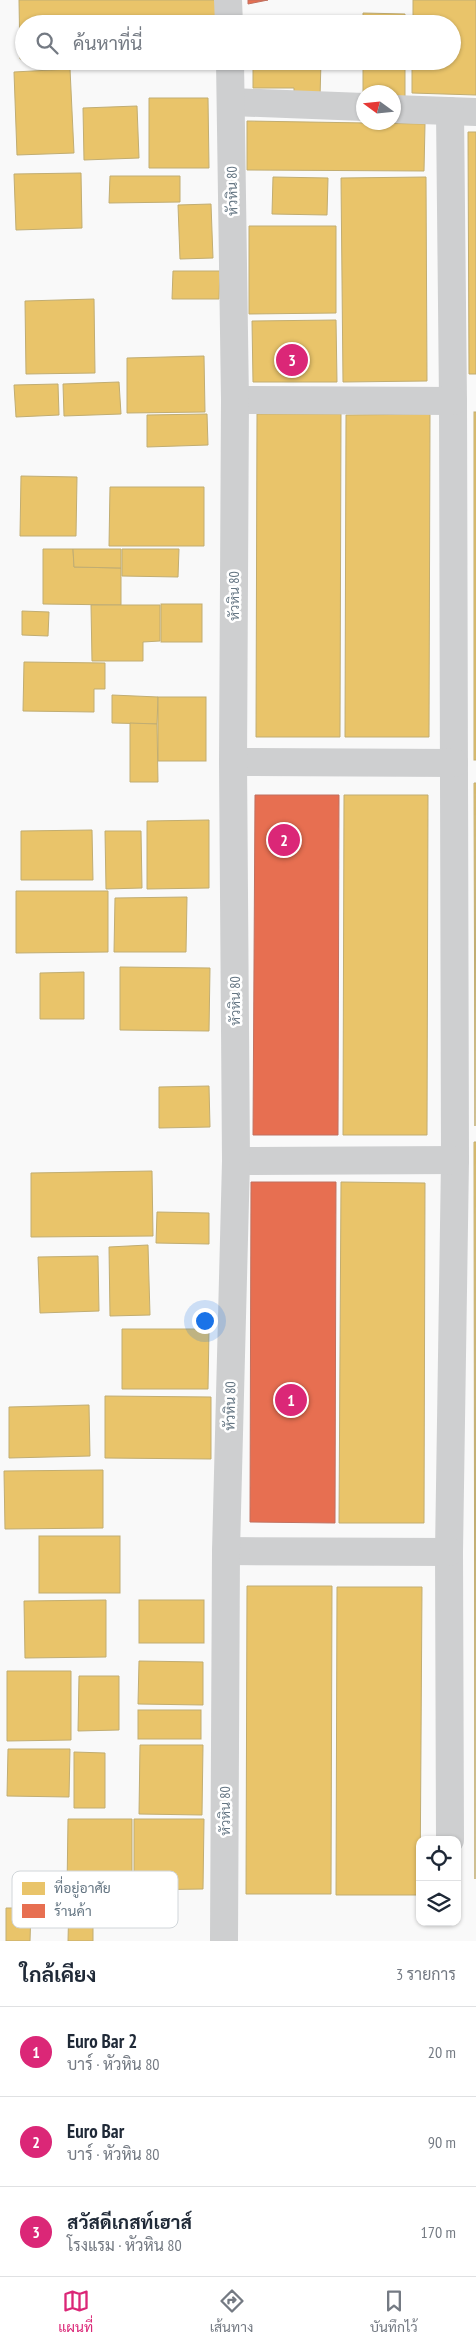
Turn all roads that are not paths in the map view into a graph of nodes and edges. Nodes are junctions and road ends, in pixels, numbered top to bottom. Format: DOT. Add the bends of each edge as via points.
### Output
graph roads {
  1 [pos="228,0"];
  2 [pos="229,15"];
  3 [pos="230,70"];
  4 [pos="231,102"];
  5 [pos="356,107"];
  6 [pos="401,109"];
  7 [pos="463,112"];
  8 [pos="235,400"];
  9 [pos="454,401"];
  10 [pos="233,762"];
  11 [pos="454,763"];
  12 [pos="455,1160"];
  13 [pos="236,1161"];
  14 [pos="226,1551"];
  15 [pos="449,1552"];
  16 [pos="450,1836"];
  17 [pos="224,1941"];
  1 -- 2 [label="street"];
  3 -- 4 [label="street, หัวหิน 80"];
  4 -- 5 [label="street"];
  4 -- 8 [label="street, หัวหิน 80"];
  6 -- 7 [label="street"];
  7 -- 9 [label="street"];
  8 -- 9 [label="street"];
  8 -- 10 [label="street, หัวหิน 80"];
  9 -- 11 [label="street"];
  10 -- 11 [label="street"];
  10 -- 13 [label="street, หัวหิน 80"];
  11 -- 12 [label="street"];
  12 -- 13 [label="street"];
  12 -- 15 [label="street"];
  13 -- 14 [label="street, หัวหิน 80"];
  14 -- 15 [label="street"];
  14 -- 17 [label="street, หัวหิน 80"];
  15 -- 16 [label="street"];
}
